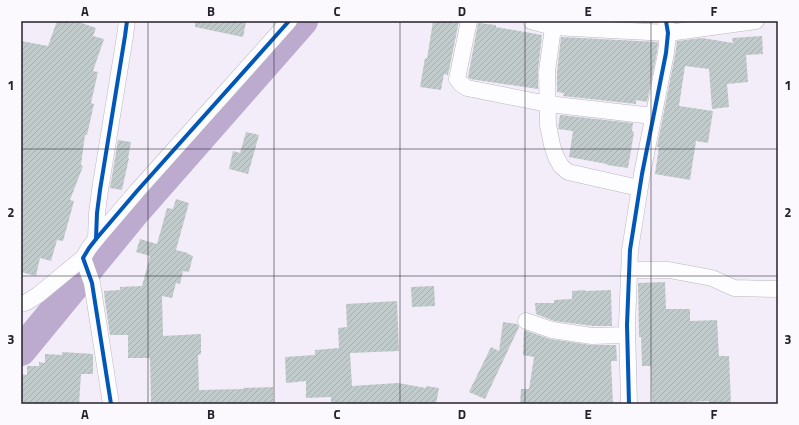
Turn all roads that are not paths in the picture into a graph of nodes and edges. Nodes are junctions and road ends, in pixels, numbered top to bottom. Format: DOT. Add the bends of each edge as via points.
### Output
graph roads {
  1 [pos="127,21"];
  2 [pos="289,21"];
  3 [pos="469,21"];
  4 [pos="531,21"];
  5 [pos="756,21"];
  6 [pos="553,24"];
  7 [pos="667,27"];
  8 [pos="548,104"];
  9 [pos="653,116"];
  10 [pos="639,188"];
  11 [pos="96,239"];
  12 [pos="84,262"];
  13 [pos="630,270"];
  14 [pos="778,289"];
  15 [pos="21,304"];
  16 [pos="526,321"];
  17 [pos="627,336"];
  18 [pos="111,404"];
  19 [pos="629,404"];
  1 -- 11 [label="street" via="100,190"];
  2 -- 11 [label="street"];
  3 -- 8 [label="street" via="457,79 460,84 467,88"];
  4 -- 6 [label="street"];
  5 -- 7 [label="street"];
  6 -- 7 [label="street"];
  6 -- 8 [label="street" via="547,71"];
  7 -- 9 [label="street" via="666,53"];
  8 -- 9 [label="street"];
  8 -- 10 [label="street" via="552,145 561,166 568,172"];
  9 -- 10 [label="street"];
  10 -- 13 [label="street" via="630,250"];
  11 -- 12 [label="street" via="89,248"];
  12 -- 15 [label="street"];
  12 -- 18 [label="street" via="92,282"];
  13 -- 14 [label="street" via="669,270 712,278 734,288"];
  13 -- 17 [label="street"];
  16 -- 17 [label="street" via="552,330 592,336"];
  17 -- 19 [label="street"];
}
